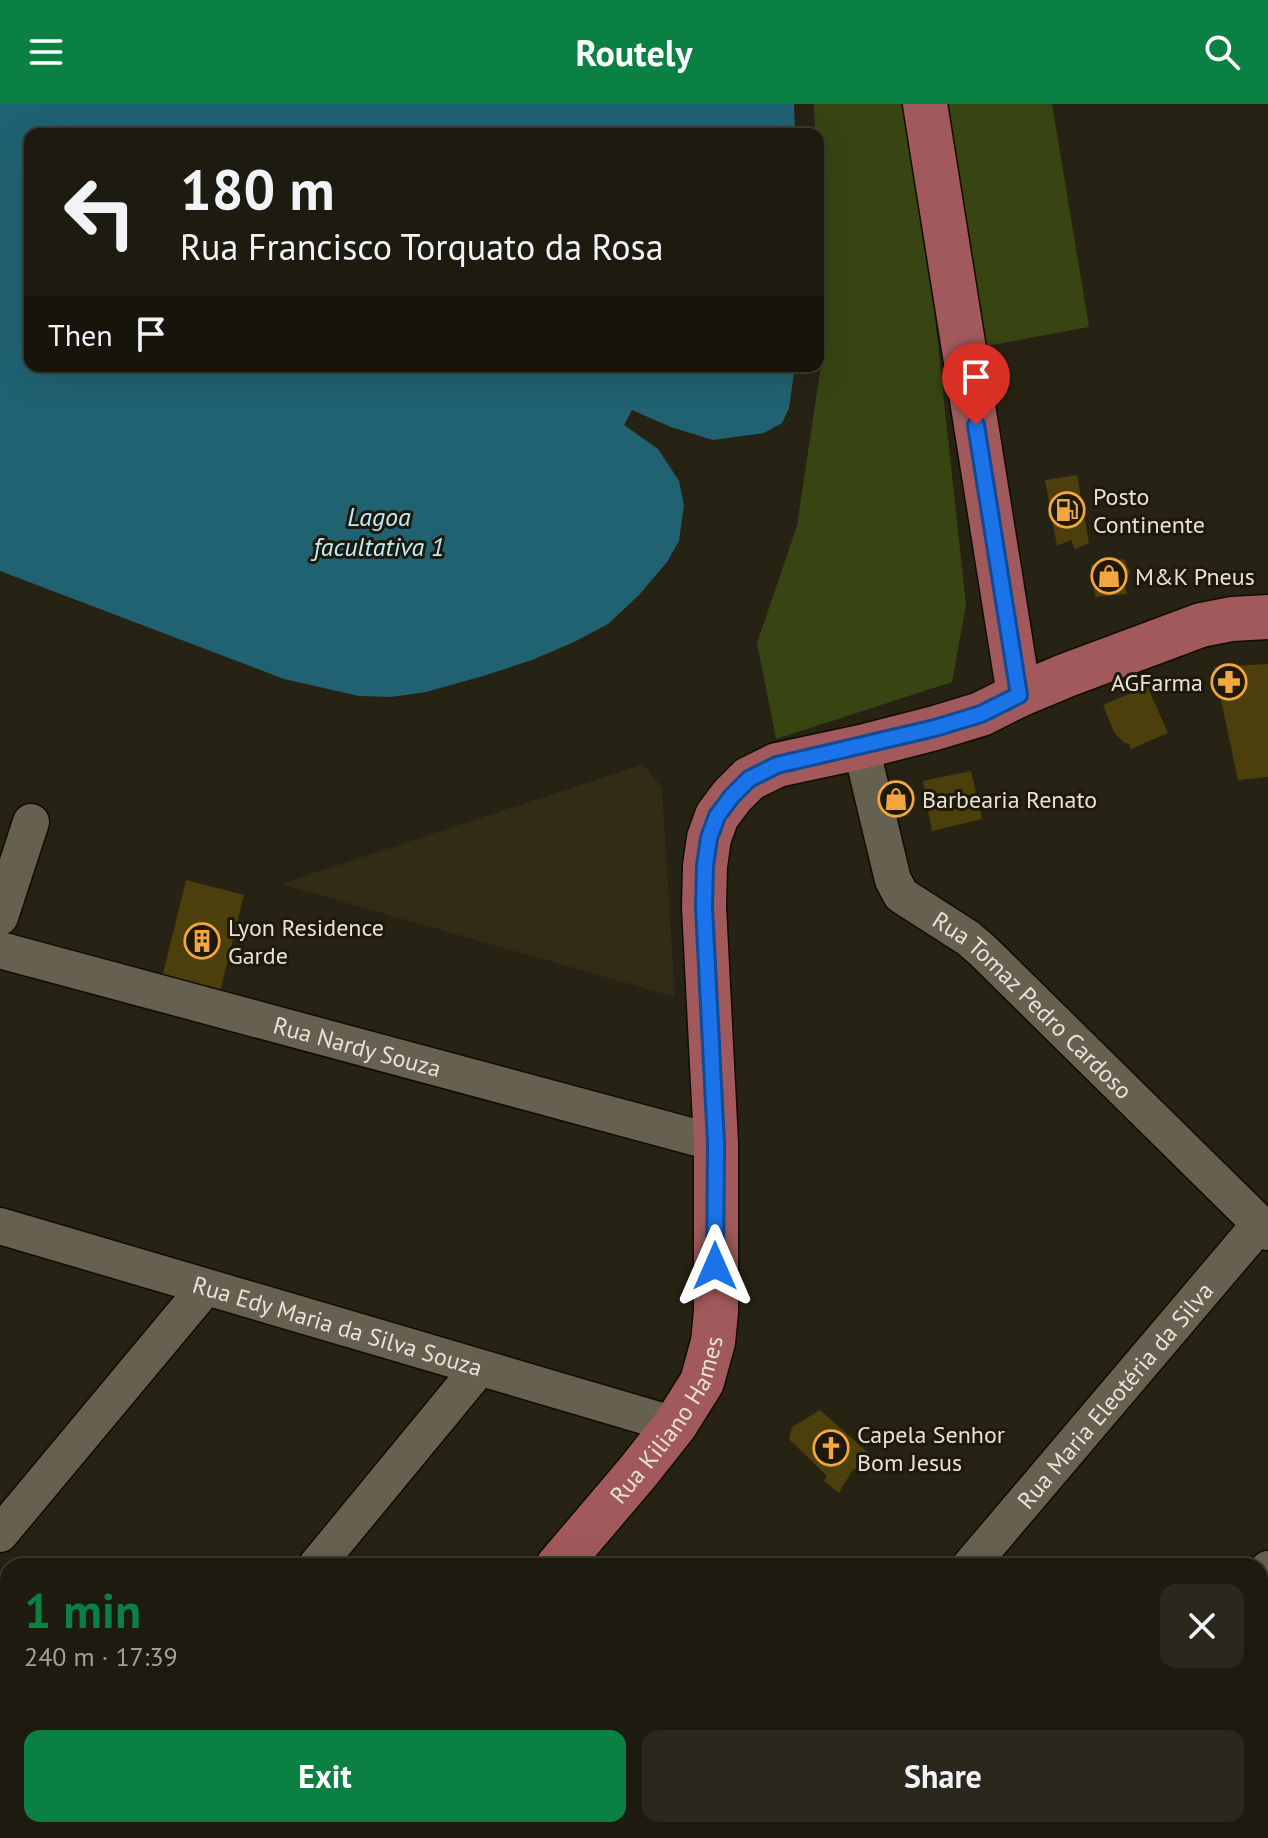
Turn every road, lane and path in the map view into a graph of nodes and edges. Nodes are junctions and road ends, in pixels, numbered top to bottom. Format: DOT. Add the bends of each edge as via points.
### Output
graph roads {
  1 [pos="925,104"];
  2 [pos="1268,617"];
  3 [pos="1019,695"];
  4 [pos="861,747"];
  5 [pos="31,822"];
  6 [pos="0,917"];
  7 [pos="0,950"];
  8 [pos="716,1143"];
  9 [pos="0,1226"];
  10 [pos="1264,1228"];
  11 [pos="205,1288"];
  12 [pos="479,1368"];
  13 [pos="675,1425"];
  14 [pos="0,1534"];
  15 [pos="323,1558"];
  16 [pos="565,1558"];
  17 [pos="977,1558"];
  1 -- 3 [label="main road"];
  2 -- 3 [label="main road, Rua Kiliano Hames" via="1201,625"];
  3 -- 4 [label="main road, Rua Kiliano Hames" via="981,714"];
  4 -- 8 [label="main road, Rua Kiliano Hames" via="777,765 749,779 717,816 705,866 704,907"];
  4 -- 10 [label="street, Rua Tomaz Pedro Cardoso" via="901,895 983,951"];
  5 -- 6 [label="street"];
  7 -- 8 [label="street, Rua Nardy Souza"];
  8 -- 13 [label="main road, Rua Kiliano Hames" via="713,1342 702,1382"];
  9 -- 11 [label="street, Rua Edy Maria da Silva Souza"];
  10 -- 17 [label="street, Rua Maria Eleotéria da Silva"];
  11 -- 12 [label="street, Rua Edy Maria da Silva Souza"];
  11 -- 14 [label="street"];
  12 -- 13 [label="street, Rua Edy Maria da Silva Souza"];
  12 -- 15 [label="street"];
  13 -- 16 [label="main road, Rua Kiliano Hames"];
}
